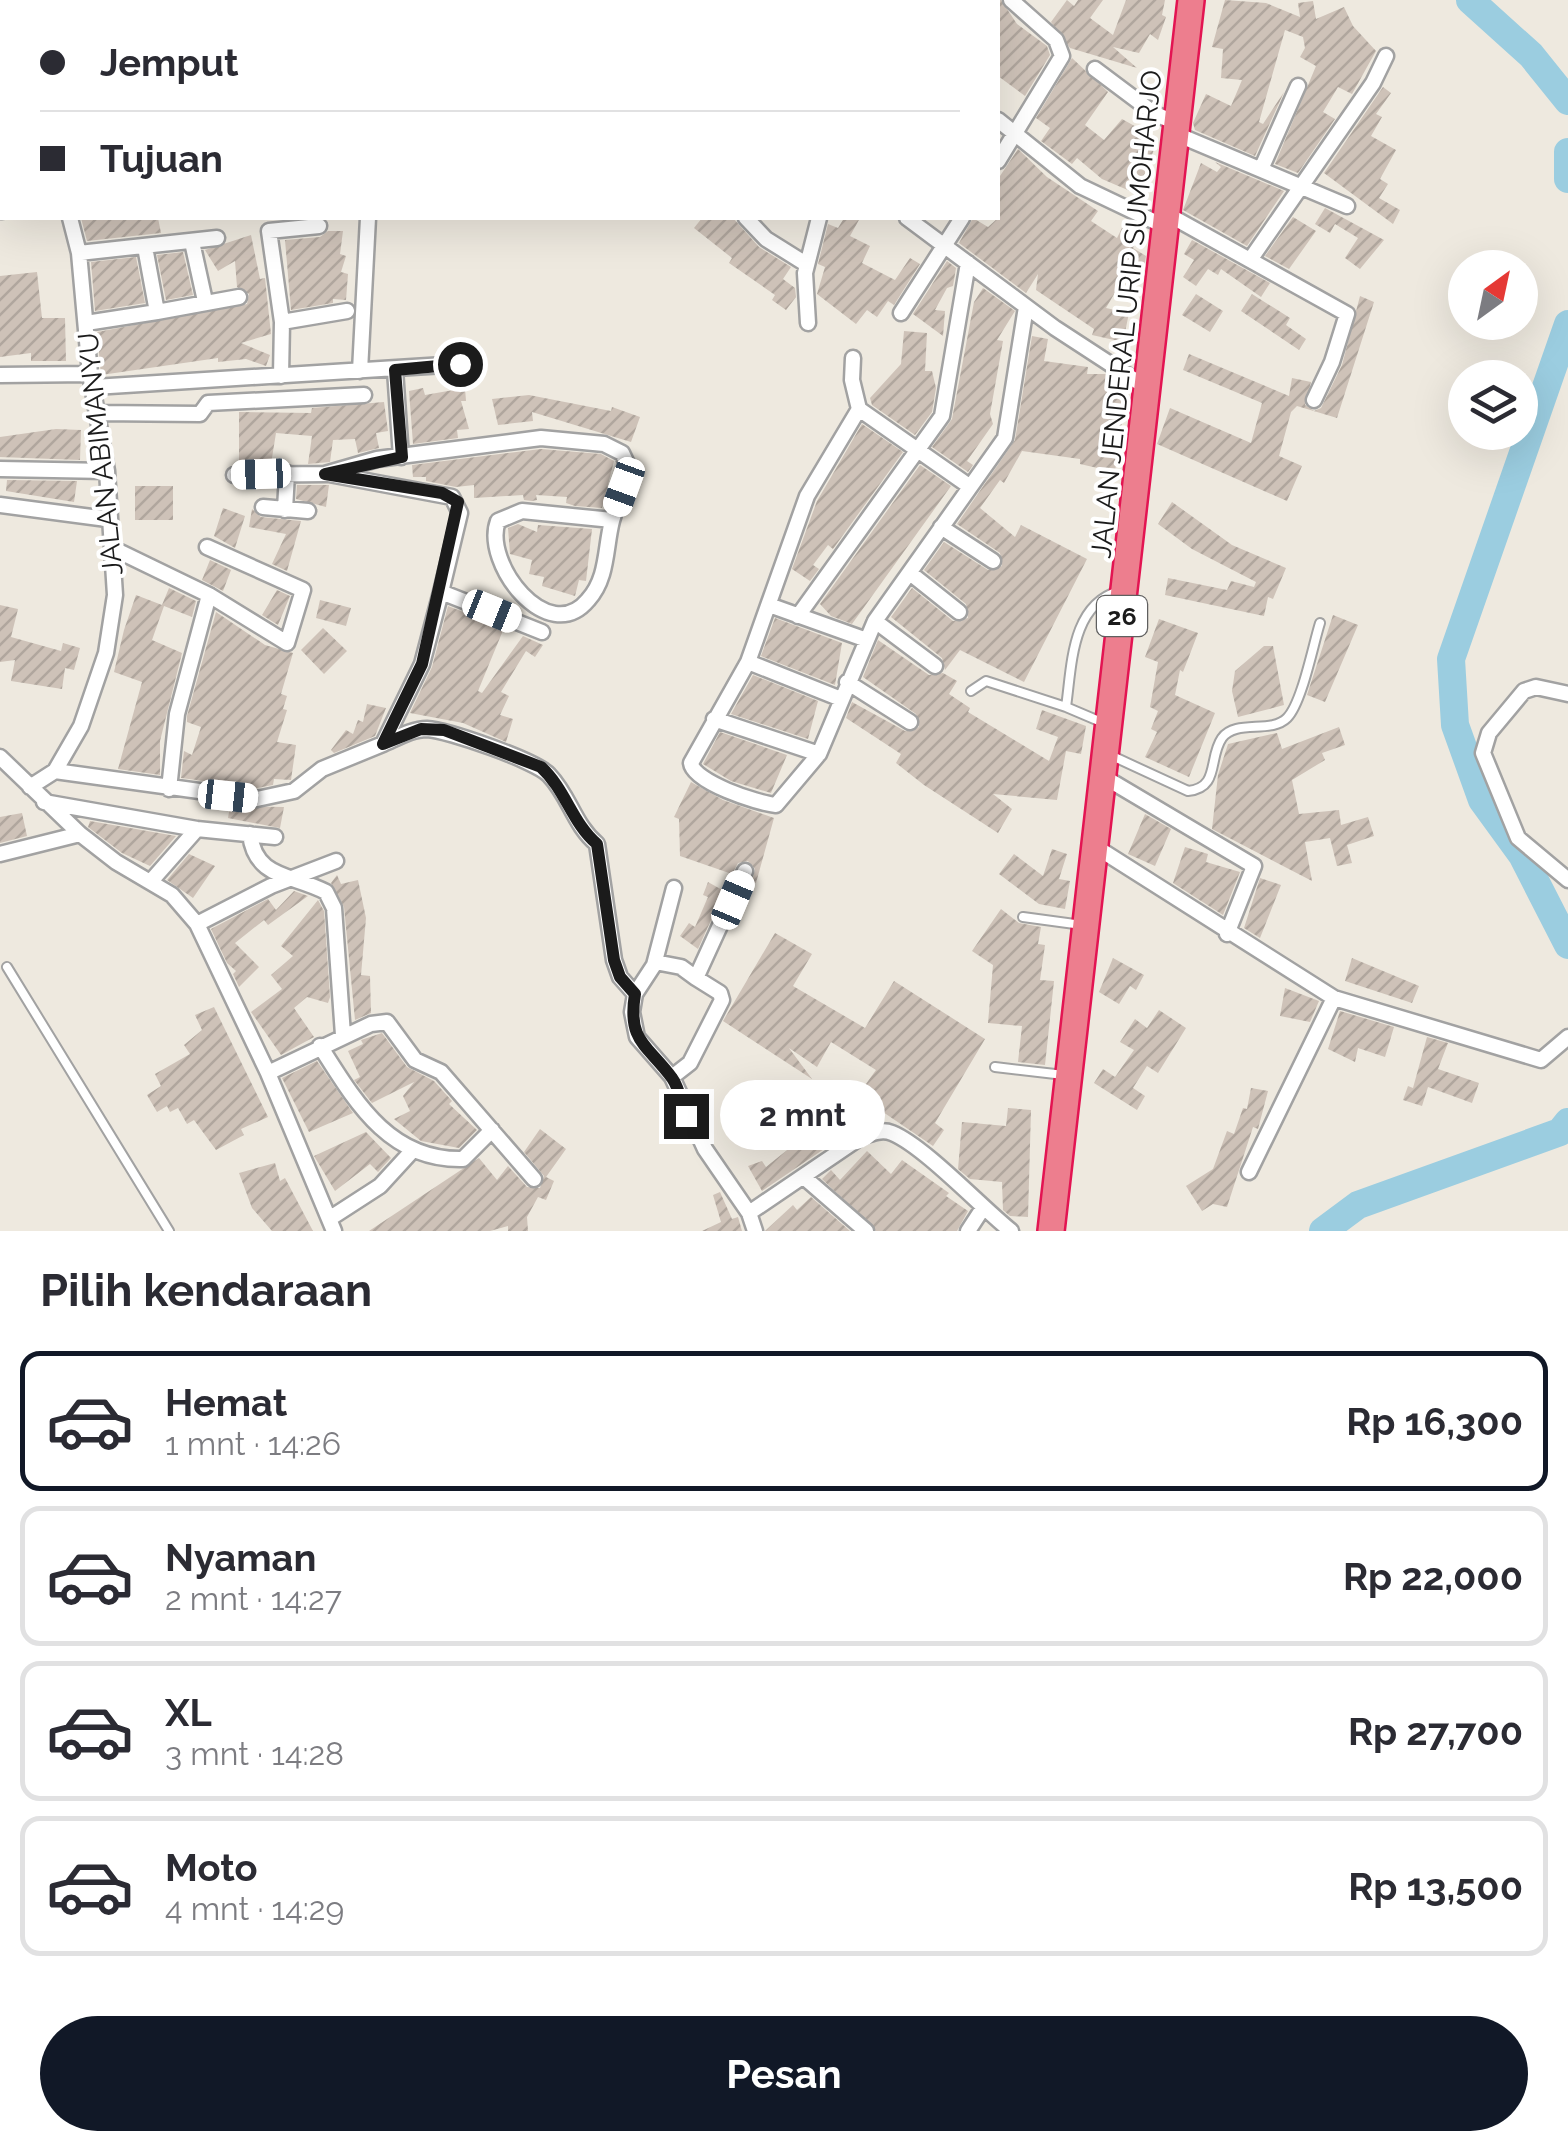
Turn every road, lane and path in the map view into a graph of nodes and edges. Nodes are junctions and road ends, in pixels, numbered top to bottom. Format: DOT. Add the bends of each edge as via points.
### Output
graph roads {
  1 [pos="1010,0"];
  2 [pos="1191,0"];
  3 [pos="1386,56"];
  4 [pos="1094,69"];
  5 [pos="1298,86"];
  6 [pos="1000,122"];
  7 [pos="1176,129"];
  8 [pos="1014,136"];
  9 [pos="1000,159"];
  10 [pos="1262,167"];
  11 [pos="1304,185"];
  12 [pos="1347,206"];
  13 [pos="71,220"];
  14 [pos="368,220"];
  15 [pos="748,220"];
  16 [pos="815,220"];
  17 [pos="910,220"];
  18 [pos="961,220"];
  19 [pos="1166,221"];
  20 [pos="319,226"];
  21 [pos="217,238"];
  22 [pos="192,242"];
  23 [pos="144,246"];
  24 [pos="944,246"];
  25 [pos="79,253"];
  26 [pos="1250,260"];
  27 [pos="968,263"];
  28 [pos="806,264"];
  29 [pos="239,297"];
  30 [pos="205,302"];
  31 [pos="1026,307"];
  32 [pos="347,311"];
  33 [pos="158,312"];
  34 [pos="902,313"];
  35 [pos="282,322"];
  36 [pos="86,323"];
  37 [pos="808,323"];
  38 [pos="853,358"];
  39 [pos="460,364"];
  40 [pos="395,370"];
  41 [pos="360,372"];
  42 [pos="0,375"];
  43 [pos="281,376"];
  44 [pos="92,381"];
  45 [pos="1148,388"];
  46 [pos="364,394"];
  47 [pos="1314,400"];
  48 [pos="859,409"];
  49 [pos="98,413"];
  50 [pos="916,448"];
  51 [pos="402,457"];
  52 [pos="0,469"];
  53 [pos="107,472"];
  54 [pos="288,474"];
  55 [pos="325,474"];
  56 [pos="234,475"];
  57 [pos="969,486"];
  58 [pos="0,505"];
  59 [pos="263,507"];
  60 [pos="284,510"];
  61 [pos="308,511"];
  62 [pos="106,518"];
  63 [pos="612,520"];
  64 [pos="941,528"];
  65 [pos="207,547"];
  66 [pos="112,548"];
  67 [pos="992,561"];
  68 [pos="910,574"];
  69 [pos="1125,589"];
  70 [pos="441,592"];
  71 [pos="209,594"];
  72 [pos="769,605"];
  73 [pos="959,612"];
  74 [pos="798,616"];
  75 [pos="875,621"];
  76 [pos="1320,623"];
  77 [pos="542,632"];
  78 [pos="864,640"];
  79 [pos="748,662"];
  80 [pos="935,666"];
  81 [pos="848,682"];
  82 [pos="971,691"];
  83 [pos="1568,694"];
  84 [pos="841,698"];
  85 [pos="1066,708"];
  86 [pos="714,718"];
  87 [pos="910,722"];
  88 [pos="1110,726"];
  89 [pos="383,744"];
  90 [pos="819,754"];
  91 [pos="1,761"];
  92 [pos="1105,765"];
  93 [pos="55,771"];
  94 [pos="30,787"];
  95 [pos="169,789"];
  96 [pos="43,802"];
  97 [pos="197,829"];
  98 [pos="80,834"];
  99 [pos="250,834"];
  100 [pos="275,837"];
  101 [pos="1096,847"];
  102 [pos="0,854"];
  103 [pos="336,861"];
  104 [pos="745,870"];
  105 [pos="296,879"];
  106 [pos="152,880"];
  107 [pos="1568,880"];
  108 [pos="674,888"];
  109 [pos="1023,917"];
  110 [pos="197,924"];
  111 [pos="1087,926"];
  112 [pos="1227,934"];
  113 [pos="655,962"];
  114 [pos="7,966"];
  115 [pos="696,978"];
  116 [pos="635,994"];
  117 [pos="1334,998"];
  118 [pos="343,1036"];
  119 [pos="1568,1036"];
  120 [pos="320,1046"];
  121 [pos="995,1067"];
  122 [pos="268,1073"];
  123 [pos="1069,1076"];
  124 [pos="672,1077"];
  125 [pos="492,1130"];
  126 [pos="413,1150"];
  127 [pos="1250,1172"];
  128 [pos="534,1178"];
  129 [pos="805,1178"];
  130 [pos="983,1208"];
  131 [pos="749,1212"];
  132 [pos="331,1225"];
  133 [pos="169,1231"];
  134 [pos="755,1231"];
  135 [pos="866,1231"];
  136 [pos="968,1231"];
  137 [pos="1011,1231"];
  138 [pos="1051,1231"];
  1 -- 8 [label="street" via="1056,40 1062,56"];
  2 -- 7 [label="highway, JALAN JENDERAL URIP SUMOHARJO / 26"];
  3 -- 11 [label="street"];
  4 -- 7 [label="street"];
  5 -- 10 [label="street"];
  6 -- 8 [label="street"];
  7 -- 10 [label="street"];
  7 -- 19 [label="highway, JALAN JENDERAL URIP SUMOHARJO / 26"];
  8 -- 9 [label="street"];
  8 -- 19 [label="street" via="1080,186"];
  10 -- 11 [label="street"];
  11 -- 12 [label="street"];
  11 -- 26 [label="street"];
  13 -- 25 [label="street, JALAN ABIMANYU"];
  14 -- 41 [label="street"];
  15 -- 28 [label="street"];
  16 -- 28 [label="street"];
  17 -- 24 [label="street"];
  18 -- 24 [label="street"];
  19 -- 26 [label="street"];
  19 -- 45 [label="highway, JALAN JENDERAL URIP SUMOHARJO / 26"];
  20 -- 35 [label="street" via="269,231"];
  21 -- 22 [label="street"];
  22 -- 23 [label="street"];
  22 -- 30 [label="street"];
  23 -- 25 [label="street"];
  23 -- 33 [label="street"];
  24 -- 27 [label="street"];
  24 -- 34 [label="street"];
  25 -- 36 [label="street, JALAN ABIMANYU"];
  26 -- 47 [label="street" via="1347,314"];
  27 -- 31 [label="street"];
  27 -- 50 [label="street" via="942,416"];
  28 -- 37 [label="street"];
  29 -- 30 [label="street"];
  30 -- 33 [label="street"];
  31 -- 45 [label="street"];
  31 -- 57 [label="street" via="1009,426"];
  32 -- 35 [label="street"];
  33 -- 36 [label="street"];
  35 -- 43 [label="street"];
  36 -- 44 [label="street, JALAN ABIMANYU"];
  38 -- 48 [label="street"];
  39 -- 40 [label="street"];
  40 -- 41 [label="street"];
  40 -- 51 [label="street"];
  41 -- 43 [label="street"];
  42 -- 44 [label="street"];
  43 -- 44 [label="street"];
  44 -- 49 [label="street, JALAN ABIMANYU"];
  45 -- 69 [label="highway, JALAN JENDERAL URIP SUMOHARJO / 26"];
  46 -- 49 [label="street" via="208,403 200,414"];
  48 -- 50 [label="street"];
  48 -- 72 [label="street" via="807,496"];
  49 -- 53 [label="street, JALAN ABIMANYU"];
  50 -- 57 [label="street"];
  50 -- 74 [label="street"];
  51 -- 55 [label="street"];
  51 -- 63 [label="street" via="542,438 604,444 622,453 630,470"];
  52 -- 53 [label="street"];
  53 -- 62 [label="street, JALAN ABIMANYU"];
  54 -- 55 [label="street"];
  54 -- 56 [label="street"];
  54 -- 60 [label="street"];
  55 -- 70 [label="street" via="442,493 458,502"];
  57 -- 64 [label="street"];
  58 -- 62 [label="street"];
  59 -- 60 [label="street"];
  60 -- 61 [label="street"];
  62 -- 66 [label="street, JALAN ABIMANYU"];
  63 -- 63 [label="street" via="602,579 579,610 565,617 523,595 495,554 498,521 512,513"];
  64 -- 67 [label="street"];
  64 -- 68 [label="street"];
  65 -- 71 [label="street" via="303,590 303,600 287,643"];
  66 -- 71 [label="street"];
  66 -- 93 [label="street, JALAN ABIMANYU" via="115,595 106,652 81,726"];
  68 -- 73 [label="street"];
  68 -- 75 [label="street"];
  69 -- 85 [label="lane" via="1092,604 1083,619"];
  69 -- 88 [label="highway, JALAN JENDERAL URIP SUMOHARJO / 26"];
  70 -- 77 [label="street"];
  70 -- 89 [label="street" via="422,664"];
  71 -- 95 [label="street" via="178,714"];
  72 -- 74 [label="street"];
  72 -- 79 [label="street"];
  74 -- 78 [label="street"];
  75 -- 78 [label="street"];
  75 -- 80 [label="street"];
  76 -- 92 [label="lane" via="1292,711 1276,725 1230,731 1207,784 1198,790"];
  78 -- 81 [label="street"];
  79 -- 84 [label="street"];
  79 -- 86 [label="street"];
  81 -- 84 [label="street"];
  81 -- 87 [label="street"];
  82 -- 85 [label="lane" via="986,681"];
  83 -- 107 [label="street" via="1524,691 1497,720 1483,753 1518,838"];
  84 -- 90 [label="street"];
  85 -- 88 [label="lane"];
  86 -- 90 [label="street"];
  86 -- 90 [label="street" via="692,772 762,804 784,798"];
  88 -- 92 [label="highway, JALAN JENDERAL URIP SUMOHARJO / 26"];
  89 -- 95 [label="street" via="322,769 294,791 257,799"];
  89 -- 116 [label="street" via="421,729 444,730 550,775 580,830 597,844 614,960"];
  91 -- 94 [label="street"];
  92 -- 101 [label="highway, JALAN JENDERAL URIP SUMOHARJO / 26"];
  92 -- 112 [label="street" via="1254,866"];
  93 -- 94 [label="street, JALAN ABIMANYU"];
  93 -- 95 [label="street"];
  94 -- 96 [label="street"];
  96 -- 97 [label="street"];
  96 -- 98 [label="street"];
  97 -- 99 [label="street"];
  97 -- 106 [label="street"];
  98 -- 102 [label="street"];
  98 -- 106 [label="street"];
  99 -- 100 [label="street"];
  99 -- 105 [label="street" via="256,860"];
  101 -- 111 [label="highway, JALAN JENDERAL URIP SUMOHARJO / 26"];
  101 -- 112 [label="street"];
  103 -- 105 [label="street"];
  104 -- 115 [label="street"];
  105 -- 110 [label="street"];
  105 -- 118 [label="street" via="326,892 334,908"];
  106 -- 110 [label="street"];
  108 -- 113 [label="street"];
  109 -- 111 [label="lane"];
  110 -- 122 [label="street"];
  111 -- 123 [label="highway, JALAN JENDERAL URIP SUMOHARJO / 26"];
  112 -- 117 [label="street"];
  113 -- 115 [label="street"];
  113 -- 116 [label="street"];
  114 -- 133 [label="lane"];
  115 -- 124 [label="street" via="722,1000 690,1063"];
  116 -- 124 [label="street" via="637,1037"];
  117 -- 119 [label="street" via="1541,1060"];
  117 -- 127 [label="street"];
  118 -- 120 [label="street"];
  118 -- 125 [label="street" via="387,1022 416,1060 441,1072"];
  120 -- 122 [label="street"];
  120 -- 126 [label="street" via="374,1124"];
  121 -- 123 [label="lane"];
  122 -- 132 [label="street"];
  123 -- 138 [label="highway, JALAN JENDERAL URIP SUMOHARJO / 26"];
  124 -- 131 [label="street" via="705,1149"];
  125 -- 126 [label="street" via="463,1159 440,1160"];
  125 -- 128 [label="street"];
  126 -- 132 [label="street"];
  129 -- 130 [label="street" via="861,1136 891,1132"];
  129 -- 131 [label="street"];
  129 -- 135 [label="street"];
  130 -- 136 [label="street"];
  130 -- 137 [label="street"];
  131 -- 134 [label="street"];
}
